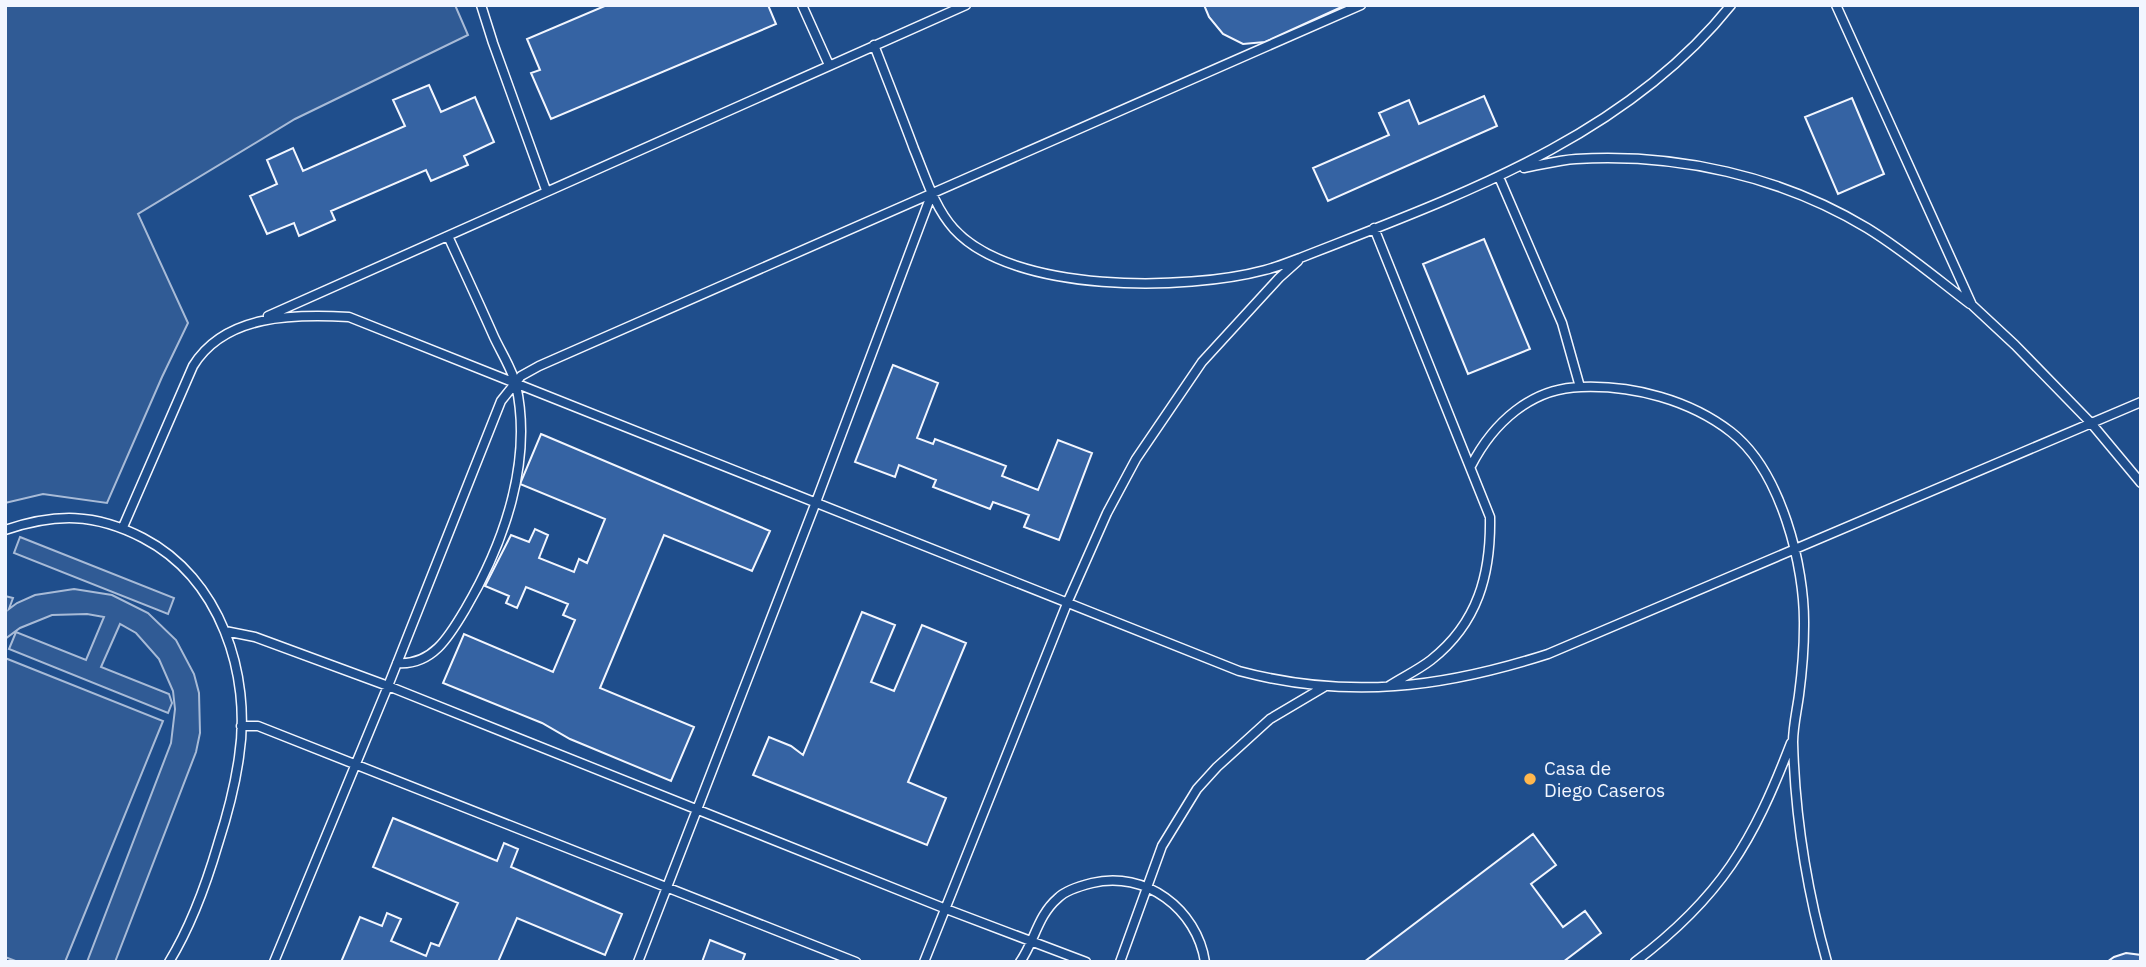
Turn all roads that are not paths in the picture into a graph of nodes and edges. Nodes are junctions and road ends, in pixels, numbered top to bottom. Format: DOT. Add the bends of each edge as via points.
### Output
graph roads {
  1 [pos="481,5"];
  2 [pos="802,5"];
  3 [pos="966,5"];
  4 [pos="1361,5"];
  5 [pos="1731,5"];
  6 [pos="1836,5"];
  7 [pos="874,45"];
  8 [pos="829,65"];
  9 [pos="1515,169"];
  10 [pos="1499,177"];
  11 [pos="546,191"];
  12 [pos="932,193"];
  13 [pos="1374,228"];
  14 [pos="448,236"];
  15 [pos="1303,257"];
  16 [pos="1972,305"];
  17 [pos="258,320"];
  18 [pos="515,382"];
  19 [pos="1580,387"];
  20 [pos="2141,402"];
  21 [pos="2091,423"];
  22 [pos="1471,466"];
  23 [pos="2141,483"];
  24 [pos="816,502"];
  25 [pos="123,527"];
  26 [pos="5,530"];
  27 [pos="1795,548"];
  28 [pos="1068,601"];
  29 [pos="225,631"];
  30 [pos="397,663"];
  31 [pos="388,686"];
  32 [pos="1324,687"];
  33 [pos="1387,687"];
  34 [pos="241,726"];
  35 [pos="1793,739"];
  36 [pos="355,765"];
  37 [pos="697,809"];
  38 [pos="1146,886"];
  39 [pos="667,888"];
  40 [pos="946,909"];
  41 [pos="1030,940"];
  42 [pos="169,962"];
  43 [pos="274,962"];
  44 [pos="638,962"];
  45 [pos="856,962"];
  46 [pos="925,962"];
  47 [pos="1020,962"];
  48 [pos="1086,962"];
  49 [pos="1119,962"];
  50 [pos="1205,962"];
  51 [pos="1635,962"];
  52 [pos="1827,962"];
  1 -- 11 [label="lane"];
  2 -- 8 [label="lane"];
  3 -- 7 [label="lane"];
  4 -- 12 [label="lane"];
  5 -- 9 [label="lane" via="1671,69 1613,112"];
  6 -- 16 [label="lane"];
  7 -- 8 [label="lane"];
  7 -- 12 [label="lane"];
  8 -- 11 [label="lane"];
  9 -- 10 [label="lane"];
  9 -- 16 [label="lane" via="1575,159 1641,160 1729,172 1780,186 1864,226"];
  10 -- 13 [label="lane"];
  10 -- 19 [label="lane" via="1562,323"];
  11 -- 14 [label="lane"];
  12 -- 15 [label="lane" via="954,229 968,240 993,256 1059,277 1111,283 1186,282 1265,270"];
  12 -- 18 [label="lane" via="539,366"];
  12 -- 24 [label="lane"];
  13 -- 15 [label="lane"];
  13 -- 22 [label="lane"];
  14 -- 17 [label="lane"];
  14 -- 18 [label="lane"];
  15 -- 28 [label="lane" via="1202,362 1168,411 1107,513"];
  16 -- 21 [label="lane"];
  17 -- 18 [label="lane" via="349,317"];
  17 -- 25 [label="lane" via="212,344 193,366"];
  18 -- 24 [label="lane"];
  18 -- 30 [label="lane" via="501,401"];
  18 -- 30 [label="lane" via="522,420 519,464 500,538 483,579 438,650 417,662"];
  19 -- 22 [label="lane" via="1543,394 1513,412 1499,423"];
  19 -- 27 [label="lane" via="1644,392 1732,433 1769,481"];
  20 -- 21 [label="lane"];
  21 -- 23 [label="lane"];
  21 -- 27 [label="lane"];
  22 -- 33 [label="lane" via="1490,517 1485,577 1475,607 1456,636 1430,660"];
  24 -- 28 [label="lane"];
  24 -- 37 [label="lane"];
  25 -- 26 [label="lane" via="71,517 31,521"];
  25 -- 29 [label="lane" via="179,562 206,594"];
  27 -- 33 [label="lane" via="1548,654 1477,674"];
  27 -- 35 [label="lane" via="1804,624"];
  28 -- 32 [label="lane" via="1240,671"];
  28 -- 40 [label="lane"];
  29 -- 31 [label="lane" via="256,637"];
  29 -- 34 [label="lane" via="236,664"];
  30 -- 31 [label="lane"];
  31 -- 36 [label="lane"];
  31 -- 37 [label="lane"];
  32 -- 33 [label="lane"];
  32 -- 38 [label="lane" via="1270,719 1211,774 1167,837"];
  34 -- 36 [label="lane" via="258,726"];
  34 -- 42 [label="lane" via="227,816 211,868"];
  35 -- 51 [label="lane" via="1769,802 1726,875 1678,927"];
  35 -- 52 [label="lane" via="1807,876"];
  36 -- 39 [label="lane"];
  36 -- 43 [label="lane"];
  37 -- 39 [label="lane"];
  37 -- 40 [label="lane"];
  38 -- 41 [label="lane" via="1114,880 1060,895 1044,911"];
  38 -- 49 [label="lane"];
  38 -- 50 [label="lane" via="1184,914"];
  39 -- 44 [label="lane"];
  39 -- 45 [label="lane"];
  40 -- 41 [label="lane"];
  40 -- 46 [label="lane"];
  41 -- 47 [label="lane"];
  41 -- 48 [label="lane"];
}
